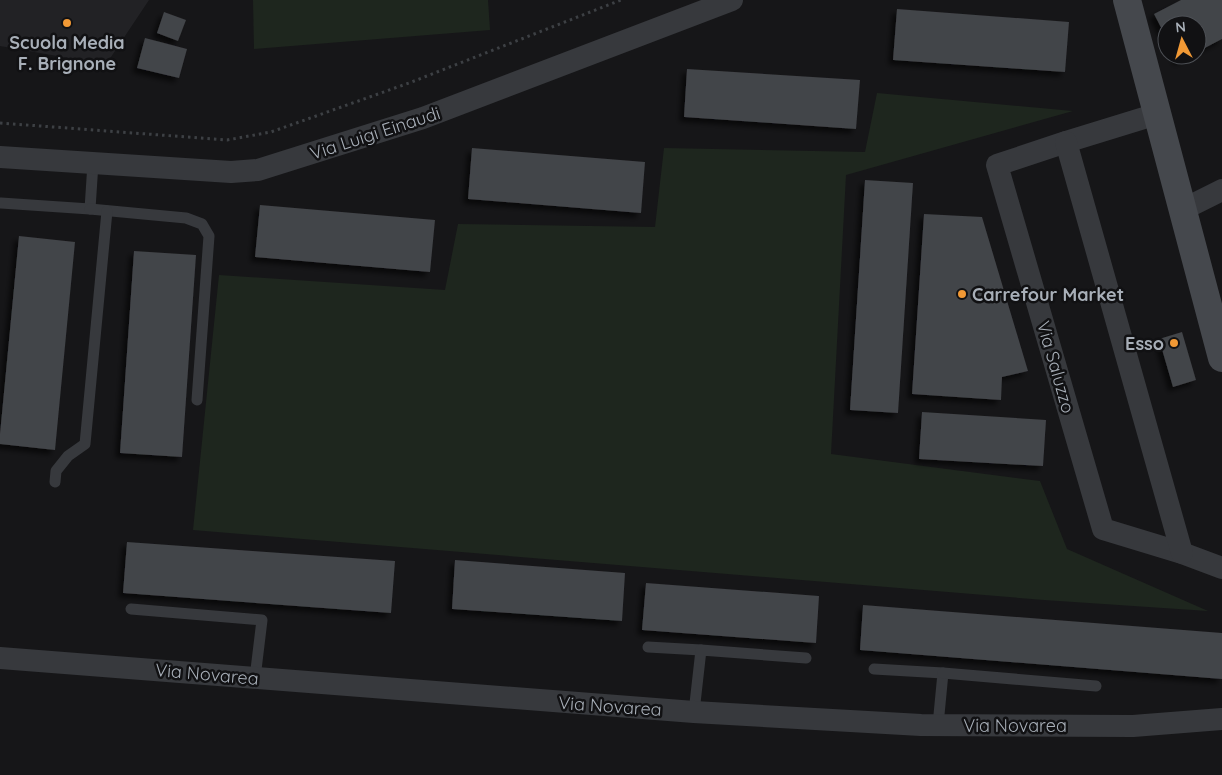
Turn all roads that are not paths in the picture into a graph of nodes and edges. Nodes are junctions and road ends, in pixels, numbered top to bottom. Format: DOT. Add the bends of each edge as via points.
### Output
graph roads {
  1 [pos="732,0"];
  2 [pos="1127,0"];
  3 [pos="1156,114"];
  4 [pos="1066,142"];
  5 [pos="0,157"];
  6 [pos="93,163"];
  7 [pos="1222,190"];
  8 [pos="1,203"];
  9 [pos="90,209"];
  10 [pos="1182,210"];
  11 [pos="107,211"];
  12 [pos="1222,358"];
  13 [pos="196,400"];
  14 [pos="55,482"];
  15 [pos="1182,553"];
  16 [pos="1222,568"];
  17 [pos="131,609"];
  18 [pos="648,647"];
  19 [pos="701,650"];
  20 [pos="0,658"];
  21 [pos="806,658"];
  22 [pos="874,668"];
  23 [pos="943,674"];
  24 [pos="255,678"];
  25 [pos="1096,686"];
  26 [pos="694,712"];
  27 [pos="1222,719"];
  28 [pos="938,725"];
  1 -- 6 [label="street, Via Luigi Einaudi" via="423,118 269,168 230,172"];
  2 -- 3 [label="main road"];
  3 -- 4 [label="street, Via Saluzzo"];
  3 -- 10 [label="main road"];
  4 -- 15 [label="street"];
  4 -- 15 [label="street, Via Saluzzo" via="997,165 1103,529"];
  5 -- 6 [label="street, Via Luigi Einaudi"];
  6 -- 9 [label="lane"];
  7 -- 10 [label="street"];
  8 -- 9 [label="lane"];
  9 -- 11 [label="lane"];
  10 -- 12 [label="main road"];
  11 -- 13 [label="lane" via="186,218 202,224 209,236"];
  11 -- 14 [label="lane" via="85,444 56,470"];
  15 -- 16 [label="street, Via Saluzzo"];
  17 -- 24 [label="lane" via="262,620"];
  18 -- 19 [label="lane"];
  19 -- 21 [label="lane"];
  19 -- 26 [label="lane"];
  20 -- 24 [label="street, Via Novarea"];
  22 -- 23 [label="lane"];
  23 -- 25 [label="lane"];
  23 -- 28 [label="lane"];
  24 -- 26 [label="street, Via Novarea"];
  26 -- 28 [label="street, Via Novarea"];
  27 -- 28 [label="street, Via Novarea" via="1133,726"];
}
